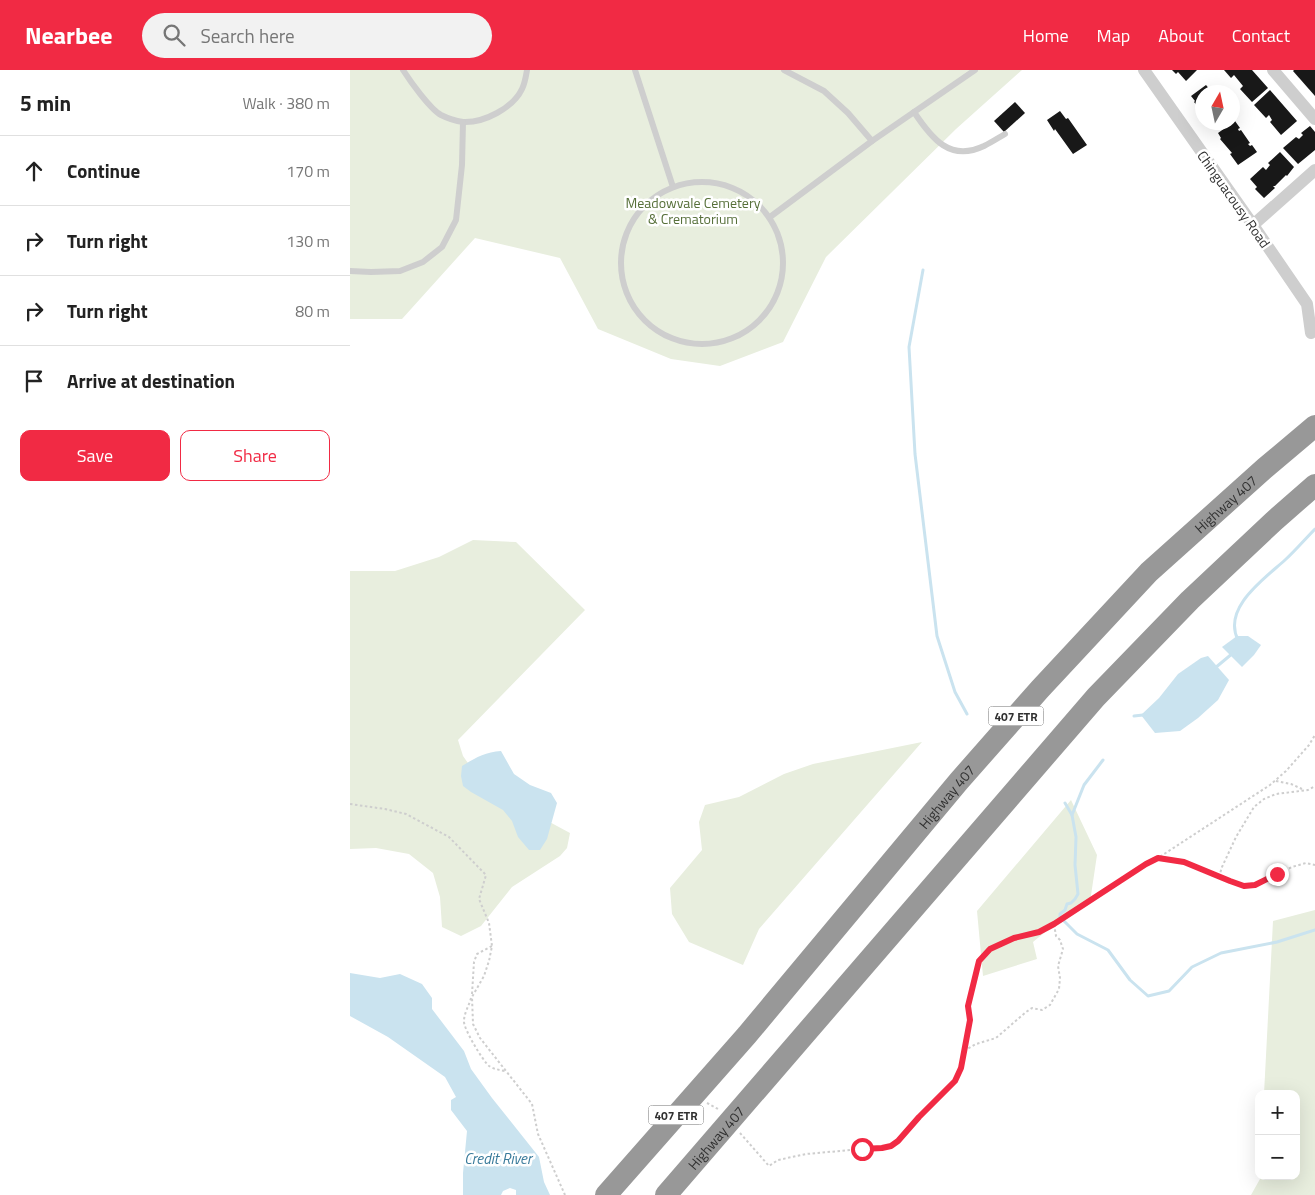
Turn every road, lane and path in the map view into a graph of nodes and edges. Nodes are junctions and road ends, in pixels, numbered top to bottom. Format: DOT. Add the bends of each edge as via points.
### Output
graph roads {
  1 [pos="404,70"];
  2 [pos="527,70"];
  3 [pos="635,70"];
  4 [pos="784,70"];
  5 [pos="975,70"];
  6 [pos="1144,70"];
  7 [pos="1273,70"];
  8 [pos="914,112"];
  9 [pos="1315,120"];
  10 [pos="462,122"];
  11 [pos="1005,134"];
  12 [pos="872,141"];
  13 [pos="1315,170"];
  14 [pos="673,187"];
  15 [pos="770,217"];
  16 [pos="1253,225"];
  17 [pos="350,271"];
  18 [pos="1311,333"];
  19 [pos="1315,426"];
  20 [pos="1315,485"];
  21 [pos="1315,735"];
  22 [pos="1274,781"];
  23 [pos="1315,786"];
  24 [pos="1304,790"];
  25 [pos="350,804"];
  26 [pos="1158,858"];
  27 [pos="1315,865"];
  28 [pos="1219,877"];
  29 [pos="1054,924"];
  30 [pos="492,946"];
  31 [pos="472,996"];
  32 [pos="964,1051"];
  33 [pos="506,1071"];
  34 [pos="705,1101"];
  35 [pos="719,1110"];
  36 [pos="738,1131"];
  37 [pos="565,1195"];
  38 [pos="606,1195"];
  39 [pos="666,1195"];
  1 -- 10 [label="lane" via="439,114"];
  2 -- 10 [label="lane" via="522,90 510,104 491,116"];
  3 -- 14 [label="lane"];
  4 -- 12 [label="lane" via="824,91"];
  5 -- 8 [label="lane"];
  6 -- 16 [label="street, Chinguacousy Road"];
  7 -- 9 [label="street"];
  8 -- 11 [label="lane" via="933,137 953,150 984,146"];
  8 -- 12 [label="lane"];
  10 -- 17 [label="lane" via="462,165 456,220 442,247 423,262 400,272"];
  12 -- 15 [label="lane"];
  13 -- 16 [label="street"];
  14 -- 15 [label="lane" via="700,181 727,185 751,197"];
  14 -- 15 [label="lane" via="648,201 630,224 621,251 622,279 633,306 652,327 678,341 706,344 734,338 758,322 776,299 784,272 782,243"];
  16 -- 18 [label="street, Chinguacousy Road" via="1307,304"];
  19 -- 38 [label="highway, Highway 407 / 407 ETR" via="1149,572 1059,668 958,781 747,1035"];
  20 -- 39 [label="highway, Highway 407 / 407 ETR" via="1190,600 1096,698"];
  21 -- 22 [label="path" via="1298,758"];
  22 -- 24 [label="path"];
  22 -- 26 [label="path"];
  23 -- 24 [label="path"];
  24 -- 28 [label="path" via="1276,794 1254,806"];
  25 -- 30 [label="path" via="406,814 449,837 486,875 480,899 490,923"];
  26 -- 28 [label="path" via="1184,862"];
  26 -- 29 [label="path"];
  27 -- 28 [label="path" via="1306,863 1292,867 1255,885 1244,886"];
  29 -- 32 [label="path" via="990,949 979,961 968,1006 970,1020"];
  29 -- 32 [label="path" via="1063,949 1058,966 1059,989 1050,1005 1042,1010 1032,1008 996,1038"];
  30 -- 31 [label="path" via="484,976"];
  30 -- 31 [label="path" via="477,954"];
  31 -- 33 [label="path" via="473,1024"];
  31 -- 33 [label="path" via="463,1022 466,1030 484,1060 496,1069"];
  32 -- 36 [label="path" via="955,1081 891,1146 806,1154 778,1160 769,1166"];
  33 -- 37 [label="path" via="532,1104 538,1134"];
  34 -- 35 [label="path"];
}
